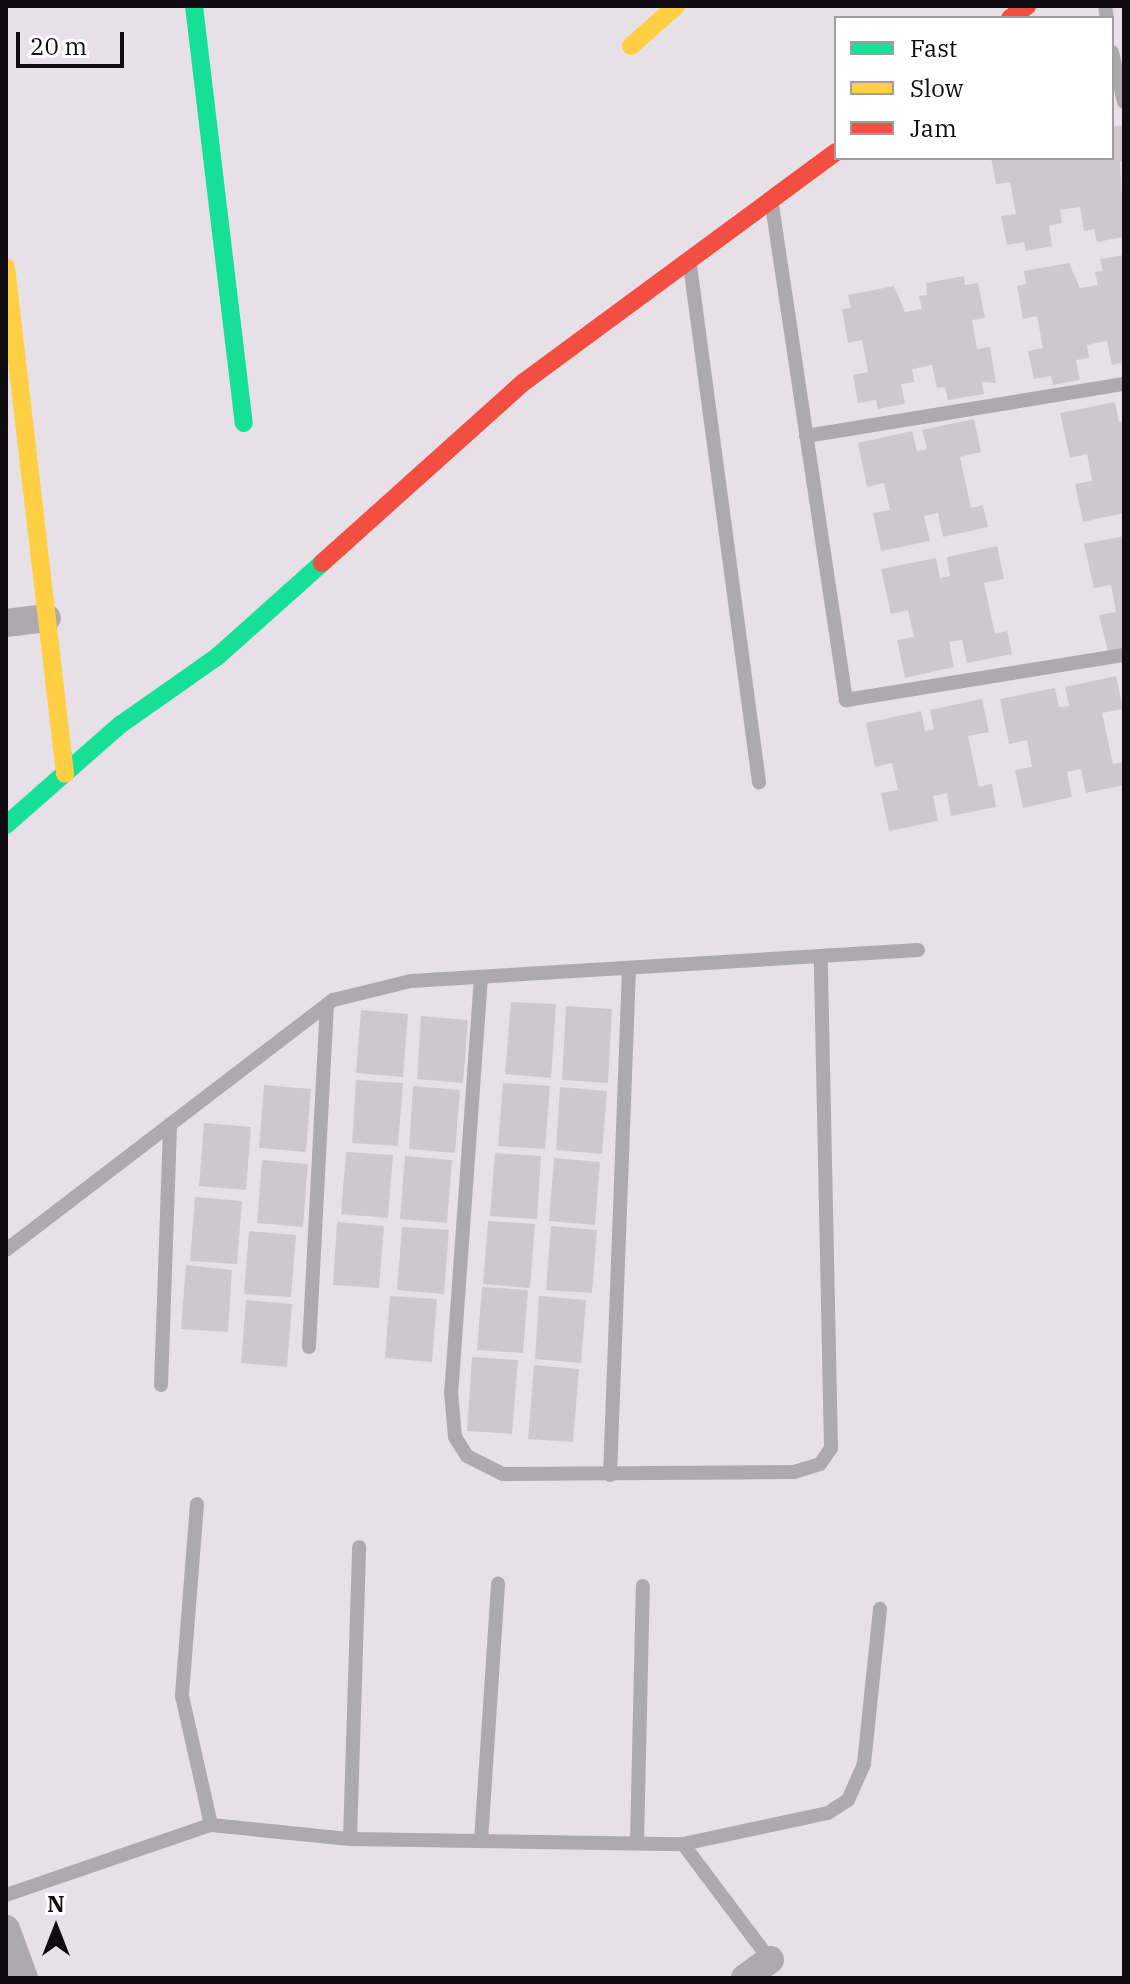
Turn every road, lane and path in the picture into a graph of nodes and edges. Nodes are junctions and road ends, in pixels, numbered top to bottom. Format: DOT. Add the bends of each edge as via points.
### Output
graph roads {
  1 [pos="194,6"];
  2 [pos="676,6"];
  3 [pos="631,46"];
  4 [pos="1114,60"];
  5 [pos="1124,102"];
  6 [pos="834,153"];
  7 [pos="771,200"];
  8 [pos="690,260"];
  9 [pos="6,267"];
  10 [pos="9,320"];
  11 [pos="1124,384"];
  12 [pos="244,423"];
  13 [pos="806,436"];
  14 [pos="17,464"];
  15 [pos="47,618"];
  16 [pos="6,623"];
  17 [pos="1124,655"];
  18 [pos="65,774"];
  19 [pos="759,782"];
  20 [pos="6,825"];
  21 [pos="918,950"];
  22 [pos="821,956"];
  23 [pos="629,968"];
  24 [pos="481,977"];
  25 [pos="327,1004"];
  26 [pos="170,1124"];
  27 [pos="6,1250"];
  28 [pos="309,1347"];
  29 [pos="161,1385"];
  30 [pos="610,1475"];
  31 [pos="197,1504"];
  32 [pos="359,1547"];
  33 [pos="498,1584"];
  34 [pos="643,1586"];
  35 [pos="880,1609"];
  36 [pos="211,1825"];
  37 [pos="350,1839"];
  38 [pos="481,1841"];
  39 [pos="637,1843"];
  40 [pos="683,1844"];
  41 [pos="6,1895"];
  42 [pos="6,1929"];
  43 [pos="770,1960"];
  44 [pos="24,1978"];
  45 [pos="745,1978"];
  1 -- 12 [label="street"];
  2 -- 3 [label="street"];
  4 -- 5 [label="lane"];
  6 -- 7 [label="street"];
  7 -- 8 [label="street"];
  7 -- 13 [label="lane"];
  8 -- 18 [label="street" via="524,382 218,656 120,725"];
  8 -- 19 [label="lane"];
  9 -- 10 [label="street"];
  10 -- 14 [label="street"];
  11 -- 13 [label="lane"];
  13 -- 17 [label="lane" via="846,700"];
  14 -- 15 [label="street"];
  15 -- 16 [label="street"];
  15 -- 18 [label="street"];
  18 -- 20 [label="street"];
  21 -- 22 [label="lane"];
  22 -- 23 [label="lane"];
  22 -- 30 [label="lane" via="831,1448 820,1464 794,1472"];
  23 -- 24 [label="lane"];
  23 -- 30 [label="lane"];
  24 -- 25 [label="lane" via="411,981"];
  24 -- 30 [label="lane" via="451,1392 455,1437 467,1456 503,1474"];
  25 -- 26 [label="lane"];
  25 -- 28 [label="lane"];
  26 -- 27 [label="lane"];
  26 -- 29 [label="lane"];
  31 -- 36 [label="lane" via="182,1696"];
  32 -- 37 [label="lane"];
  33 -- 38 [label="lane"];
  34 -- 39 [label="lane"];
  35 -- 40 [label="lane" via="864,1764 848,1800 828,1813"];
  36 -- 37 [label="lane"];
  36 -- 41 [label="lane"];
  37 -- 38 [label="lane"];
  38 -- 39 [label="lane"];
  39 -- 40 [label="lane"];
  40 -- 43 [label="lane"];
  42 -- 44 [label="street"];
  43 -- 45 [label="street"];
}
